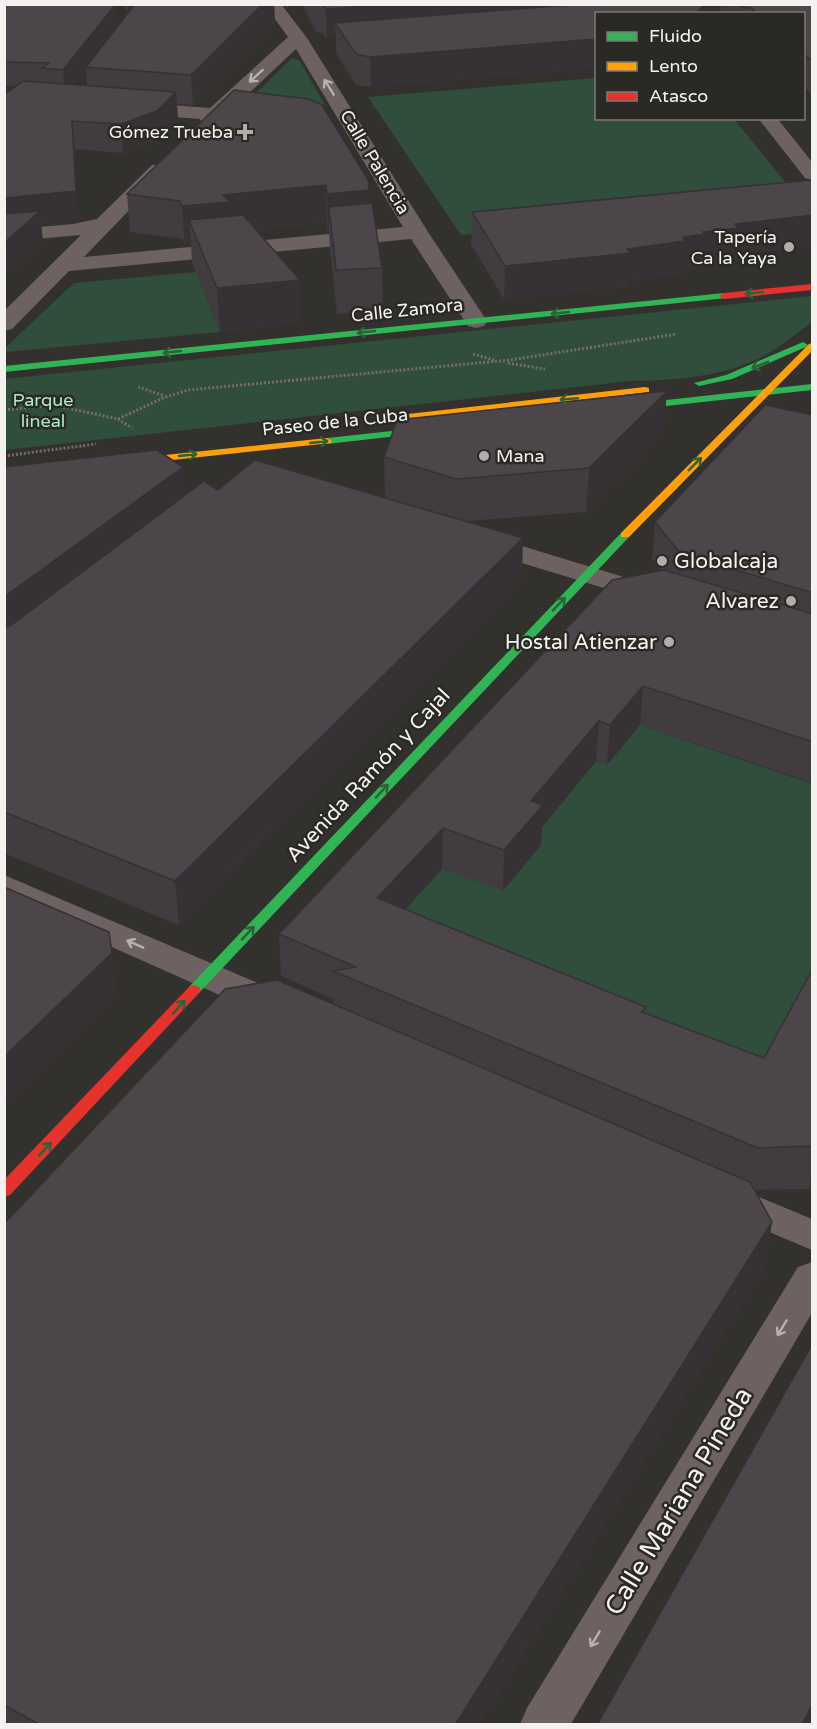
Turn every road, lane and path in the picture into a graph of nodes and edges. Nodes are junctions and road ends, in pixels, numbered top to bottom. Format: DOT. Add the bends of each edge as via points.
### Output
graph roads {
  1 [pos="272,4"];
  2 [pos="301,43"];
  3 [pos="325,46"];
  4 [pos="119,106"];
  5 [pos="215,115"];
  6 [pos="250,118"];
  7 [pos="769,120"];
  8 [pos="331,124"];
  9 [pos="354,126"];
  10 [pos="195,134"];
  11 [pos="171,157"];
  12 [pos="813,174"];
  13 [pos="104,224"];
  14 [pos="417,232"];
  15 [pos="4,237"];
  16 [pos="63,265"];
  17 [pos="813,287"];
  18 [pos="476,321"];
  19 [pos="4,324"];
  20 [pos="682,333"];
  21 [pos="813,340"];
  22 [pos="813,346"];
  23 [pos="4,369"];
  24 [pos="686,385"];
  25 [pos="813,387"];
  26 [pos="654,389"];
  27 [pos="766,392"];
  28 [pos="4,410"];
  29 [pos="605,410"];
  30 [pos="118,419"];
  31 [pos="391,419"];
  32 [pos="458,426"];
  33 [pos="310,428"];
  34 [pos="140,434"];
  35 [pos="112,464"];
  36 [pos="255,467"];
  37 [pos="454,533"];
  38 [pos="586,574"];
  39 [pos="681,603"];
  40 [pos="4,886"];
  41 [pos="208,976"];
  42 [pos="309,1019"];
  43 [pos="692,1184"];
  44 [pos="4,1191"];
  45 [pos="813,1235"];
  46 [pos="813,1278"];
  47 [pos="543,1725"];
  1 -- 2 [label="street, Calle Palencia"];
  2 -- 3 [label="street"];
  2 -- 5 [label="street, one-way"];
  9 -- 2 [label="street, Calle Palencia, one-way"];
  4 -- 5 [label="street"];
  5 -- 6 [label="street"];
  5 -- 10 [label="street"];
  7 -- 12 [label="street"];
  8 -- 9 [label="street"];
  9 -- 14 [label="street, Calle Palencia"];
  11 -- 13 [label="street"];
  13 -- 15 [label="street"];
  13 -- 16 [label="street"];
  14 -- 16 [label="street"];
  14 -- 18 [label="street, Calle Palencia"];
  16 -- 19 [label="street"];
  17 -- 18 [label="main road, Calle Zamora, one-way"];
  18 -- 23 [label="main road, Calle Zamora, one-way"];
  20 -- 30 [label="path" via="510,360 188,390"];
  21 -- 24 [label="main road, one-way" via="729,377"];
  22 -- 27 [label="main road, Avenida Ramón y Cajal"];
  25 -- 27 [label="main road"];
  26 -- 31 [label="main road, one-way"];
  27 -- 29 [label="main road"];
  38 -- 27 [label="main road, Avenida Ramón y Cajal, one-way"];
  28 -- 30 [label="path" via="53,405"];
  30 -- 34 [label="path"];
  36 -- 32 [label="main road, Paseo de la Cuba, one-way"];
  33 -- 36 [label="main road"];
  35 -- 36 [label="main road, Paseo de la Cuba, one-way"];
  37 -- 38 [label="street"];
  38 -- 39 [label="street"];
  41 -- 38 [label="main road, Avenida Ramón y Cajal, one-way"];
  41 -- 40 [label="street, one-way"];
  41 -- 42 [label="street"];
  44 -- 41 [label="main road, Avenida Ramón y Cajal, one-way"];
  43 -- 45 [label="street"];
  46 -- 47 [label="street, Calle Mariana Pineda, one-way"];
}
